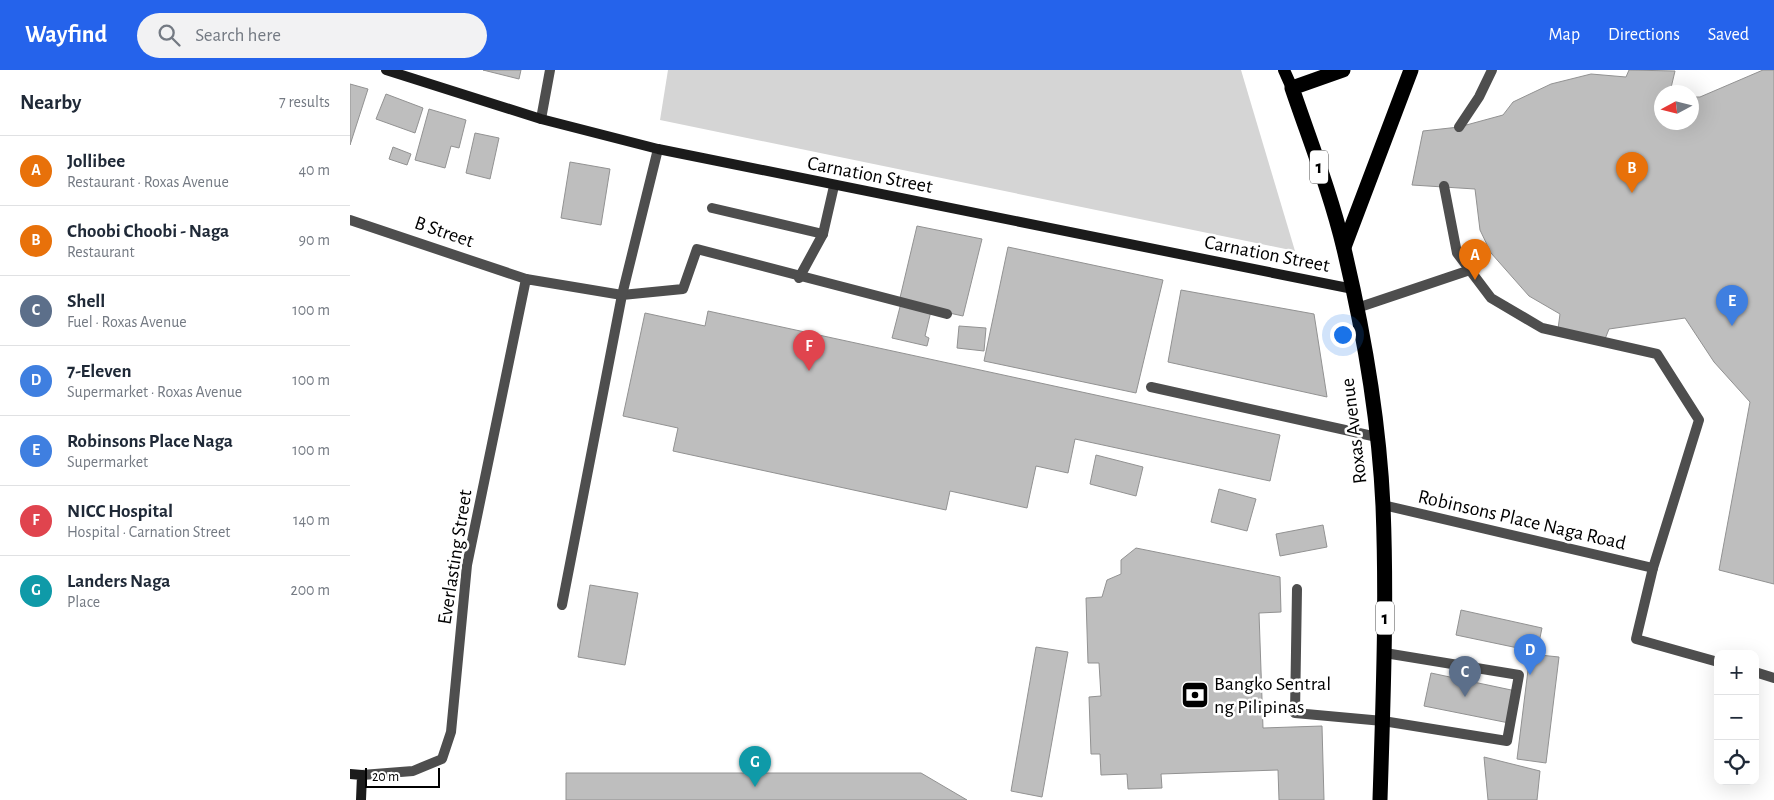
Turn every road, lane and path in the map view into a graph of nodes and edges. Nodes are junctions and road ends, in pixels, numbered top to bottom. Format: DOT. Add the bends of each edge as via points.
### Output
graph roads {
  1 [pos="386,70"];
  2 [pos="550,70"];
  3 [pos="1284,70"];
  4 [pos="1343,70"];
  5 [pos="1411,70"];
  6 [pos="1492,70"];
  7 [pos="1292,88"];
  8 [pos="541,120"];
  9 [pos="1459,127"];
  10 [pos="658,149"];
  11 [pos="834,186"];
  12 [pos="1444,186"];
  13 [pos="712,208"];
  14 [pos="350,220"];
  15 [pos="823,234"];
  16 [pos="1344,247"];
  17 [pos="1470,270"];
  18 [pos="799,278"];
  19 [pos="526,280"];
  20 [pos="1353,289"];
  21 [pos="622,295"];
  22 [pos="1357,308"];
  23 [pos="947,314"];
  24 [pos="1151,387"];
  25 [pos="1377,437"];
  26 [pos="1383,505"];
  27 [pos="1653,568"];
  28 [pos="1297,589"];
  29 [pos="562,605"];
  30 [pos="1385,653"];
  31 [pos="1714,661"];
  32 [pos="1759,673"];
  33 [pos="1774,678"];
  34 [pos="1383,721"];
  35 [pos="350,774"];
  36 [pos="362,775"];
  37 [pos="361,800"];
  38 [pos="1380,800"];
  1 -- 8 [label="street, Carnation Street"];
  2 -- 8 [label="street"];
  3 -- 7 [label="main road, Roxas Avenue / 1"];
  4 -- 7 [label="highway"];
  5 -- 16 [label="highway"];
  6 -- 9 [label="street"];
  7 -- 16 [label="highway, Roxas Avenue / 1"];
  8 -- 10 [label="street, Carnation Street"];
  10 -- 11 [label="street, Carnation Street"];
  10 -- 21 [label="street"];
  11 -- 15 [label="street"];
  11 -- 20 [label="street, Carnation Street"];
  12 -- 17 [label="street" via="1457,253"];
  13 -- 15 [label="street"];
  14 -- 19 [label="street, B Street"];
  15 -- 18 [label="street"];
  16 -- 20 [label="highway, Roxas Avenue / 1"];
  17 -- 22 [label="street"];
  17 -- 27 [label="street" via="1491,298 1542,328 1657,354 1699,420"];
  18 -- 21 [label="street, B Street" via="697,249 683,289"];
  18 -- 23 [label="street"];
  19 -- 21 [label="street, B Street"];
  19 -- 36 [label="street, Everlasting Street" via="467,565 451,732 442,759 413,771"];
  20 -- 22 [label="highway, Roxas Avenue / 1"];
  21 -- 29 [label="street"];
  22 -- 25 [label="highway, Roxas Avenue / 1"];
  24 -- 25 [label="street"];
  25 -- 26 [label="highway, Roxas Avenue / 1"];
  26 -- 27 [label="street, Robinsons Place Naga Road"];
  26 -- 30 [label="highway, Roxas Avenue / 1"];
  27 -- 31 [label="street" via="1636,639"];
  28 -- 34 [label="street" via="1295,713"];
  30 -- 34 [label="highway, Roxas Avenue / 1"];
  30 -- 34 [label="street" via="1520,675 1507,741"];
  32 -- 33 [label="street"];
  34 -- 38 [label="highway, Roxas Avenue / 1"];
  35 -- 36 [label="street"];
  36 -- 37 [label="street"];
}
